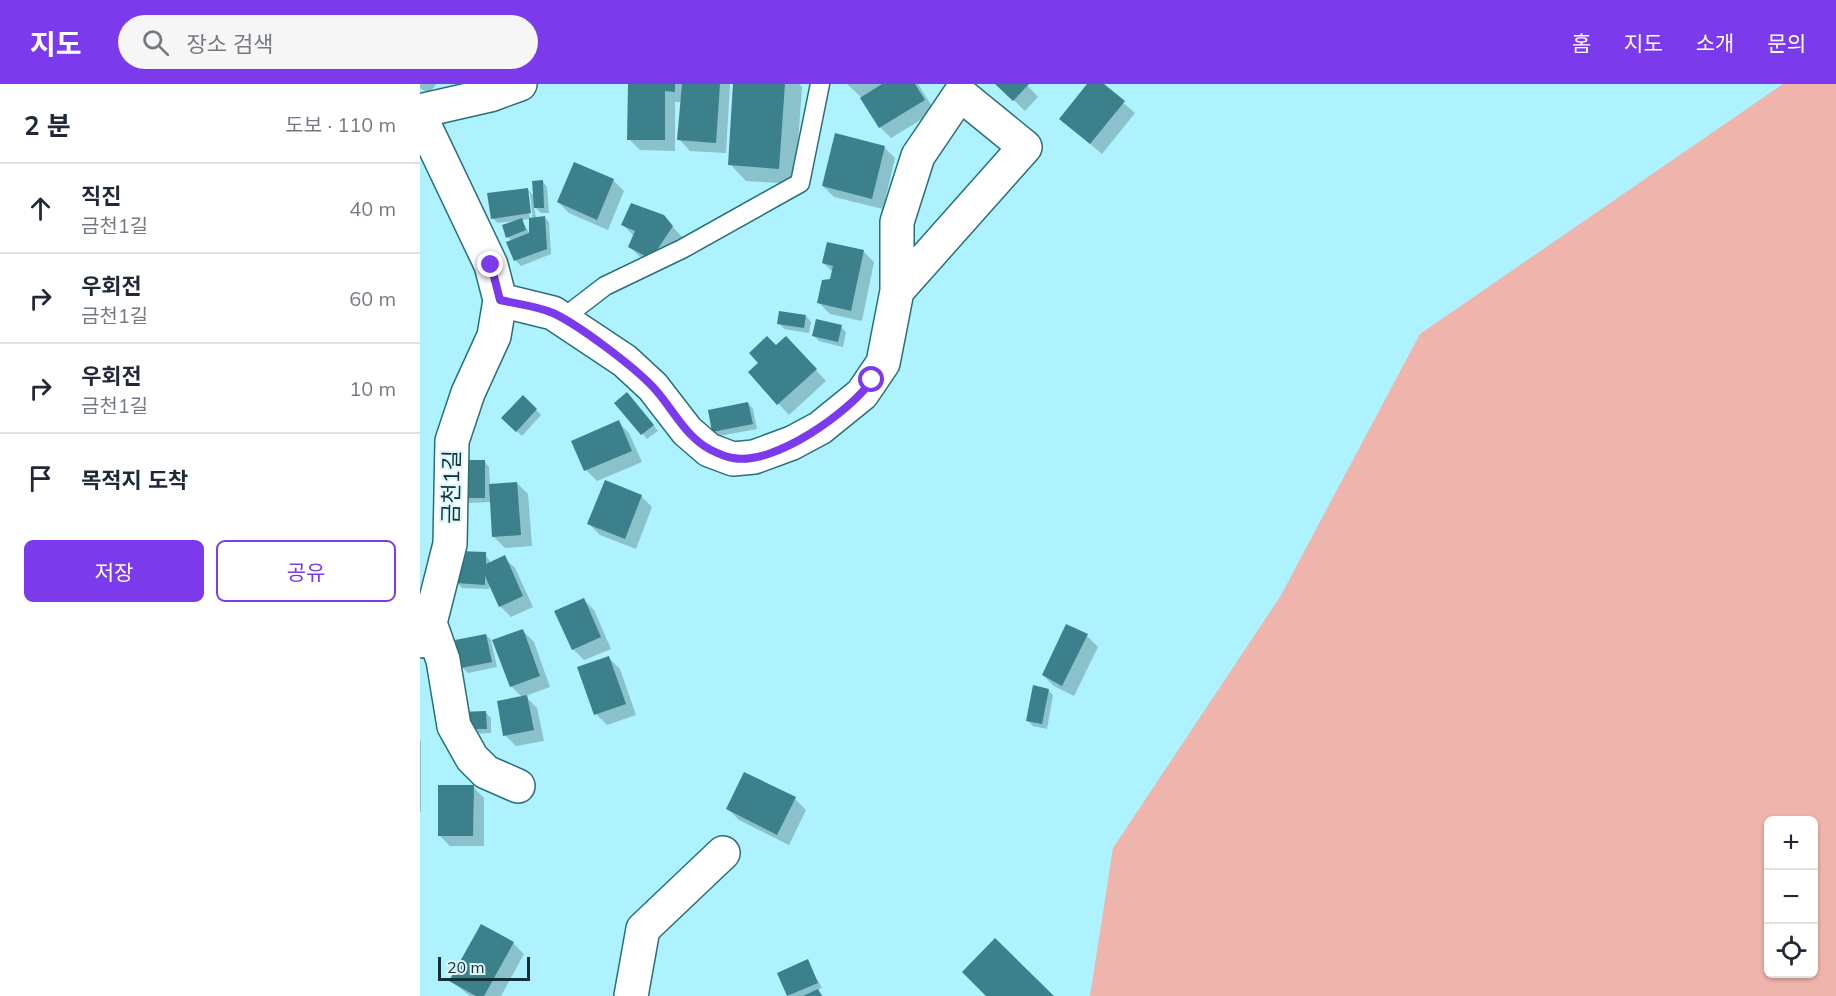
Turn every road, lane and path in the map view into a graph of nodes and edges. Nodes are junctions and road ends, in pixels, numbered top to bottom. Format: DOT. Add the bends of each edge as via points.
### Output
graph roads {
  1 [pos="520,84"];
  2 [pos="820,84"];
  3 [pos="420,111"];
  4 [pos="420,116"];
  5 [pos="897,291"];
  6 [pos="500,300"];
  7 [pos="562,319"];
  8 [pos="425,632"];
  9 [pos="518,786"];
  10 [pos="723,853"];
  11 [pos="631,996"];
  1 -- 3 [label="street"];
  2 -- 7 [label="lane" via="800,183 605,286"];
  4 -- 6 [label="street, 금천1길" via="491,265"];
  5 -- 5 [label="street" via="1025,147 960,94 918,156 897,222"];
  5 -- 7 [label="street" via="883,363 862,394 820,428 792,443 754,457 734,459 709,450 687,431 653,387 624,361"];
  6 -- 7 [label="street" via="553,313"];
  6 -- 8 [label="street, 금천1길" via="494,336 452,441 450,544"];
  8 -- 9 [label="street" via="443,660 454,726 472,758 486,772"];
  10 -- 11 [label="street" via="644,929"];
}
